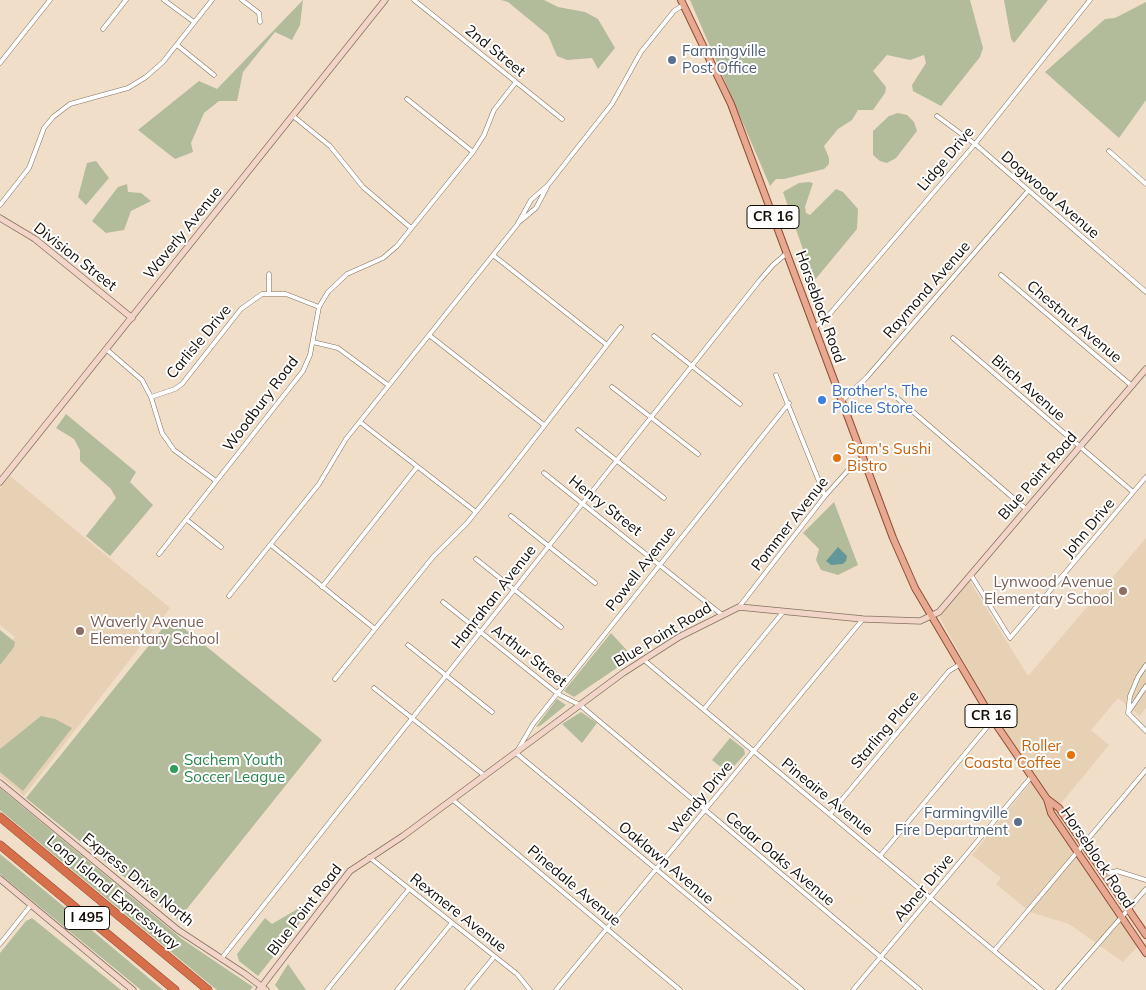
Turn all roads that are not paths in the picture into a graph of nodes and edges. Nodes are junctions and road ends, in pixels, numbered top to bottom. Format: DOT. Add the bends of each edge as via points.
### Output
graph roads {
  1 [pos="50,0"];
  2 [pos="126,0"];
  3 [pos="164,0"];
  4 [pos="212,0"];
  5 [pos="242,0"];
  6 [pos="385,0"];
  7 [pos="414,0"];
  8 [pos="1090,0"];
  9 [pos="682,2"];
  10 [pos="194,22"];
  11 [pos="260,22"];
  12 [pos="103,29"];
  13 [pos="177,45"];
  14 [pos="0,63"];
  15 [pos="214,75"];
  16 [pos="516,82"];
  17 [pos="408,99"];
  18 [pos="293,116"];
  19 [pos="937,116"];
  20 [pos="562,119"];
  21 [pos="974,144"];
  22 [pos="473,152"];
  23 [pos="1108,152"];
  24 [pos="1146,184"];
  25 [pos="548,185"];
  26 [pos="1028,191"];
  27 [pos="0,205"];
  28 [pos="0,218"];
  29 [pos="517,225"];
  30 [pos="412,228"];
  31 [pos="787,253"];
  32 [pos="492,255"];
  33 [pos="269,274"];
  34 [pos="1001,275"];
  35 [pos="1146,292"];
  36 [pos="269,293"];
  37 [pos="319,308"];
  38 [pos="132,318"];
  39 [pos="621,327"];
  40 [pos="814,328"];
  41 [pos="429,335"];
  42 [pos="654,336"];
  43 [pos="953,338"];
  44 [pos="313,342"];
  45 [pos="606,345"];
  46 [pos="106,350"];
  47 [pos="691,366"];
  48 [pos="1146,369"];
  49 [pos="776,375"];
  50 [pos="388,385"];
  51 [pos="1132,386"];
  52 [pos="612,387"];
  53 [pos="151,397"];
  54 [pos="897,398"];
  55 [pos="842,402"];
  56 [pos="789,403"];
  57 [pos="740,404"];
  58 [pos="650,418"];
  59 [pos="360,422"];
  60 [pos="544,425"];
  61 [pos="578,430"];
  62 [pos="1080,448"];
  63 [pos="698,454"];
  64 [pos="863,458"];
  65 [pos="617,461"];
  66 [pos="417,467"];
  67 [pos="544,473"];
  68 [pos="1146,477"];
  69 [pos="216,481"];
  70 [pos="0,482"];
  71 [pos="1133,492"];
  72 [pos="825,496"];
  73 [pos="664,498"];
  74 [pos="583,503"];
  75 [pos="1026,509"];
  76 [pos="476,512"];
  77 [pos="511,516"];
  78 [pos="187,520"];
  79 [pos="271,545"];
  80 [pos="549,546"];
  81 [pos="221,547"];
  82 [pos="159,554"];
  83 [pos="476,559"];
  84 [pos="660,564"];
  85 [pos="971,575"];
  86 [pos="595,584"];
  87 [pos="322,587"];
  88 [pos="514,589"];
  89 [pos="230,596"];
  90 [pos="443,602"];
  91 [pos="739,607"];
  92 [pos="783,612"];
  93 [pos="721,614"];
  94 [pos="931,616"];
  95 [pos="863,619"];
  96 [pos="561,627"];
  97 [pos="375,629"];
  98 [pos="480,632"];
  99 [pos="408,645"];
  100 [pos="644,660"];
  101 [pos="959,665"];
  102 [pos="1146,665"];
  103 [pos="446,676"];
  104 [pos="335,679"];
  105 [pos="1146,686"];
  106 [pos="374,688"];
  107 [pos="558,694"];
  108 [pos="580,705"];
  109 [pos="704,709"];
  110 [pos="492,712"];
  111 [pos="1128,713"];
  112 [pos="412,718"];
  113 [pos="993,720"];
  114 [pos="1146,731"];
  115 [pos="754,752"];
  116 [pos="516,753"];
  117 [pos="1146,770"];
  118 [pos="485,776"];
  119 [pos="1031,777"];
  120 [pos="0,783"];
  121 [pos="1047,799"];
  122 [pos="453,800"];
  123 [pos="705,810"];
  124 [pos="830,814"];
  125 [pos="0,817"];
  126 [pos="1084,842"];
  127 [pos="0,845"];
  128 [pos="1077,850"];
  129 [pos="880,856"];
  130 [pos="369,857"];
  131 [pos="656,870"];
  132 [pos="1104,874"];
  133 [pos="1146,880"];
  134 [pos="1,881"];
  135 [pos="409,889"];
  136 [pos="1146,889"];
  137 [pos="930,898"];
  138 [pos="31,905"];
  139 [pos="1128,908"];
  140 [pos="1121,916"];
  141 [pos="451,924"];
  142 [pos="607,929"];
  143 [pos="1146,936"];
  144 [pos="0,944"];
  145 [pos="994,951"];
  146 [pos="1146,954"];
  147 [pos="494,957"];
  148 [pos="880,958"];
  149 [pos="221,959"];
  150 [pos="262,989"];
  151 [pos="133,990"];
  152 [pos="175,990"];
  153 [pos="208,990"];
  154 [pos="327,990"];
  155 [pos="397,990"];
  156 [pos="467,990"];
  157 [pos="530,990"];
  158 [pos="556,990"];
  159 [pos="680,990"];
  160 [pos="802,990"];
  161 [pos="854,990"];
  162 [pos="920,990"];
  163 [pos="1041,990"];
  164 [pos="1058,990"];
  1 -- 14 [label="street"];
  2 -- 12 [label="street"];
  3 -- 10 [label="street"];
  4 -- 10 [label="street"];
  5 -- 11 [label="street" via="258,13"];
  6 -- 18 [label="street, Waverly Avenue"];
  7 -- 16 [label="street, 2nd Street"];
  8 -- 21 [label="street, Lidge Drive"];
  9 -- 25 [label="street" via="641,52 615,100"];
  9 -- 31 [label="main road, Horseblock Road / CR 16" via="731,104"];
  10 -- 13 [label="street"];
  13 -- 15 [label="street"];
  13 -- 27 [label="street" via="137,83 106,95 82,99 53,117 44,128 30,168"];
  16 -- 20 [label="street, 2nd Street"];
  16 -- 22 [label="street, Woodbury Road" via="494,110"];
  17 -- 22 [label="street"];
  18 -- 30 [label="street" via="330,146 363,187"];
  18 -- 38 [label="street, Waverly Avenue"];
  19 -- 21 [label="street, Dogwood Avenue"];
  21 -- 26 [label="street, Dogwood Avenue"];
  21 -- 40 [label="street, Lidge Drive" via="828,316"];
  22 -- 30 [label="street, Woodbury Road"];
  23 -- 24 [label="street"];
  25 -- 29 [label="street" via="531,200"];
  25 -- 29 [label="street" via="536,208"];
  26 -- 35 [label="street, Dogwood Avenue"];
  26 -- 55 [label="street, Raymond Avenue"];
  28 -- 38 [label="street, Division Street" via="35,239"];
  29 -- 32 [label="street"];
  30 -- 37 [label="street, Woodbury Road" via="383,258 339,280"];
  31 -- 40 [label="main road, Horseblock Road / CR 16"];
  31 -- 47 [label="street, Hanrahan Avenue" via="772,265"];
  32 -- 41 [label="street"];
  32 -- 45 [label="street"];
  33 -- 36 [label="street"];
  34 -- 51 [label="street, Chestnut Avenue"];
  36 -- 37 [label="street" via="286,294"];
  36 -- 53 [label="street, Carlisle Drive" via="241,308 182,384"];
  37 -- 44 [label="street, Woodbury Road"];
  38 -- 46 [label="street, Waverly Avenue"];
  39 -- 45 [label="street"];
  40 -- 55 [label="main road, Horseblock Road / CR 16"];
  41 -- 50 [label="street"];
  41 -- 60 [label="street"];
  42 -- 47 [label="street"];
  43 -- 62 [label="street, Birch Avenue"];
  44 -- 50 [label="street" via="334,346"];
  44 -- 69 [label="street, Woodbury Road" via="301,375"];
  45 -- 60 [label="street"];
  46 -- 53 [label="street" via="142,380"];
  46 -- 70 [label="street, Waverly Avenue"];
  47 -- 57 [label="street"];
  47 -- 58 [label="street, Hanrahan Avenue"];
  48 -- 51 [label="street, Blue Point Road"];
  49 -- 56 [label="street"];
  50 -- 59 [label="street"];
  51 -- 62 [label="street, Blue Point Road"];
  52 -- 58 [label="street"];
  53 -- 69 [label="street" via="158,425 167,442"];
  54 -- 75 [label="street"];
  55 -- 64 [label="main road, Horseblock Road / CR 16"];
  56 -- 72 [label="street"];
  56 -- 84 [label="street, Powell Avenue"];
  58 -- 63 [label="street"];
  58 -- 65 [label="street, Hanrahan Avenue"];
  59 -- 66 [label="street"];
  59 -- 79 [label="street" via="319,484"];
  60 -- 76 [label="street"];
  61 -- 65 [label="street"];
  62 -- 71 [label="street, Birch Avenue"];
  62 -- 75 [label="street, Blue Point Road"];
  64 -- 72 [label="street, Pommer Avenue" via="850,467"];
  64 -- 94 [label="main road, Horseblock Road / CR 16" via="900,557"];
  65 -- 73 [label="street"];
  65 -- 74 [label="street, Hanrahan Avenue"];
  66 -- 76 [label="street"];
  66 -- 87 [label="street"];
  67 -- 74 [label="street, Henry Street"];
  68 -- 71 [label="street, John Drive"];
  69 -- 78 [label="street, Woodbury Road"];
  71 -- 85 [label="street, John Drive" via="1010,638"];
  72 -- 91 [label="street, Pommer Avenue"];
  74 -- 80 [label="street, Hanrahan Avenue"];
  74 -- 84 [label="street, Henry Street"];
  75 -- 85 [label="street, Blue Point Road"];
  76 -- 97 [label="street"];
  77 -- 80 [label="street"];
  78 -- 81 [label="street"];
  78 -- 82 [label="street, Woodbury Road"];
  79 -- 87 [label="street"];
  79 -- 89 [label="street"];
  80 -- 86 [label="street"];
  80 -- 88 [label="street, Hanrahan Avenue"];
  83 -- 88 [label="street"];
  84 -- 93 [label="street, Henry Street"];
  84 -- 107 [label="street, Powell Avenue"];
  85 -- 94 [label="street, Blue Point Road" via="940,612"];
  87 -- 97 [label="street"];
  88 -- 96 [label="street"];
  88 -- 98 [label="street, Hanrahan Avenue"];
  90 -- 98 [label="street, Arthur Street"];
  91 -- 92 [label="street, Blue Point Road"];
  91 -- 93 [label="street, Blue Point Road"];
  92 -- 95 [label="street, Blue Point Road"];
  92 -- 109 [label="street"];
  93 -- 100 [label="street, Blue Point Road"];
  94 -- 95 [label="street, Blue Point Road" via="920,621"];
  94 -- 101 [label="main road, Horseblock Road / CR 16"];
  95 -- 115 [label="street, Wendy Drive"];
  97 -- 104 [label="street"];
  98 -- 103 [label="street, Hanrahan Avenue"];
  98 -- 107 [label="street, Arthur Street"];
  99 -- 103 [label="street"];
  100 -- 108 [label="street, Blue Point Road"];
  100 -- 109 [label="street, Pineaire Avenue"];
  101 -- 113 [label="main road, Horseblock Road / CR 16"];
  101 -- 124 [label="street, Starling Place" via="949,671"];
  102 -- 111 [label="street" via="1130,696"];
  103 -- 110 [label="street"];
  103 -- 112 [label="street, Hanrahan Avenue"];
  105 -- 111 [label="street"];
  106 -- 112 [label="street"];
  107 -- 108 [label="street, Arthur Street"];
  107 -- 116 [label="street, Powell Avenue" via="533,724"];
  108 -- 116 [label="street, Blue Point Road"];
  108 -- 123 [label="street, Cedar Oaks Avenue"];
  109 -- 115 [label="street, Pineaire Avenue"];
  111 -- 114 [label="street"];
  112 -- 118 [label="street"];
  112 -- 149 [label="street, Hanrahan Avenue"];
  113 -- 119 [label="main road, Horseblock Road / CR 16"];
  113 -- 129 [label="street"];
  115 -- 123 [label="street, Wendy Drive"];
  115 -- 124 [label="street, Pineaire Avenue"];
  116 -- 118 [label="street, Blue Point Road"];
  116 -- 131 [label="street, Oaklawn Avenue"];
  117 -- 126 [label="street"];
  118 -- 122 [label="street, Blue Point Road"];
  119 -- 121 [label="main road, Horseblock Road / CR 16"];
  119 -- 137 [label="street, Abner Drive"];
  120 -- 149 [label="street, Express Drive North" via="178,930"];
  121 -- 126 [label="main road, Horseblock Road / CR 16" via="1059,808"];
  121 -- 128 [label="main road, Horseblock Road / CR 16" via="1051,813"];
  122 -- 130 [label="street, Blue Point Road"];
  122 -- 142 [label="street, Pinedale Avenue"];
  123 -- 131 [label="street, Wendy Drive"];
  123 -- 148 [label="street, Cedar Oaks Avenue"];
  124 -- 129 [label="street, Pineaire Avenue"];
  125 -- 153 [label="highway, Long Island Expressway / I 495"];
  126 -- 128 [label="street"];
  126 -- 132 [label="main road, Horseblock Road / CR 16"];
  127 -- 152 [label="highway, I 495"];
  128 -- 140 [label="main road, Horseblock Road / CR 16"];
  128 -- 145 [label="street"];
  129 -- 137 [label="street, Pineaire Avenue"];
  130 -- 135 [label="street, Rexmere Avenue"];
  130 -- 150 [label="street, Blue Point Road" via="350,871"];
  131 -- 142 [label="street, Wendy Drive"];
  131 -- 160 [label="street, Oaklawn Avenue"];
  132 -- 133 [label="street" via="1117,871"];
  132 -- 139 [label="main road, Horseblock Road / CR 16"];
  134 -- 138 [label="street"];
  135 -- 141 [label="street, Rexmere Avenue"];
  135 -- 154 [label="street"];
  136 -- 139 [label="street"];
  137 -- 145 [label="street, Pineaire Avenue"];
  137 -- 148 [label="street, Abner Drive"];
  138 -- 144 [label="street"];
  138 -- 151 [label="street"];
  139 -- 140 [label="street"];
  139 -- 143 [label="main road, Horseblock Road / CR 16"];
  140 -- 146 [label="main road, Horseblock Road / CR 16"];
  140 -- 164 [label="street"];
  141 -- 147 [label="street, Rexmere Avenue"];
  141 -- 155 [label="street"];
  142 -- 158 [label="street, Wendy Drive"];
  142 -- 159 [label="street, Pinedale Avenue"];
  145 -- 163 [label="street, Pineaire Avenue"];
  147 -- 156 [label="street"];
  147 -- 157 [label="street, Rexmere Avenue" via="517,974"];
  148 -- 161 [label="street, Abner Drive"];
  148 -- 162 [label="street, Cedar Oaks Avenue"];
  149 -- 150 [label="street, Express Drive North"];
}
